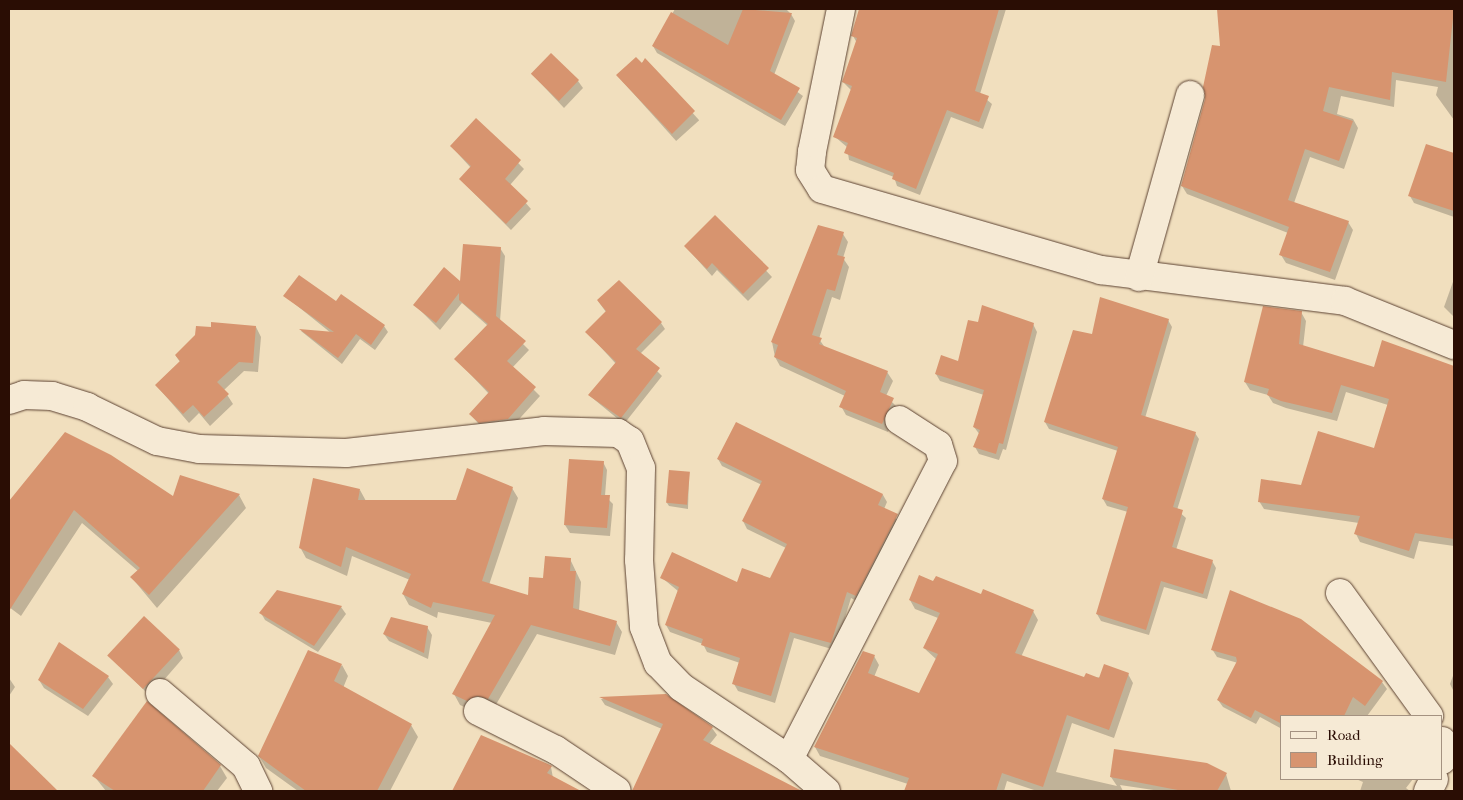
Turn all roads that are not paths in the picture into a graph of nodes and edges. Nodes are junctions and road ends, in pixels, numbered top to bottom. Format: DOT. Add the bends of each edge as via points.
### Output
graph roads {
  1 [pos="841,9"];
  2 [pos="1190,95"];
  3 [pos="1140,277"];
  4 [pos="1454,344"];
  5 [pos="9,400"];
  6 [pos="899,420"];
  7 [pos="1340,592"];
  8 [pos="160,693"];
  9 [pos="478,711"];
  10 [pos="1429,715"];
  11 [pos="789,759"];
  12 [pos="258,791"];
  13 [pos="617,791"];
  14 [pos="826,791"];
  1 -- 3 [label="street" via="810,170 822,189"];
  2 -- 3 [label="street"];
  3 -- 4 [label="street" via="1345,301"];
  5 -- 11 [label="street" via="24,395 52,396 87,407 157,441 200,449 346,453 544,431 618,433 630,441 641,468 639,560 644,627 658,663 681,687"];
  6 -- 11 [label="street" via="938,445 943,461"];
  7 -- 10 [label="street"];
  8 -- 12 [label="street" via="246,766"];
  9 -- 13 [label="street" via="550,747"];
  11 -- 14 [label="street"];
}
